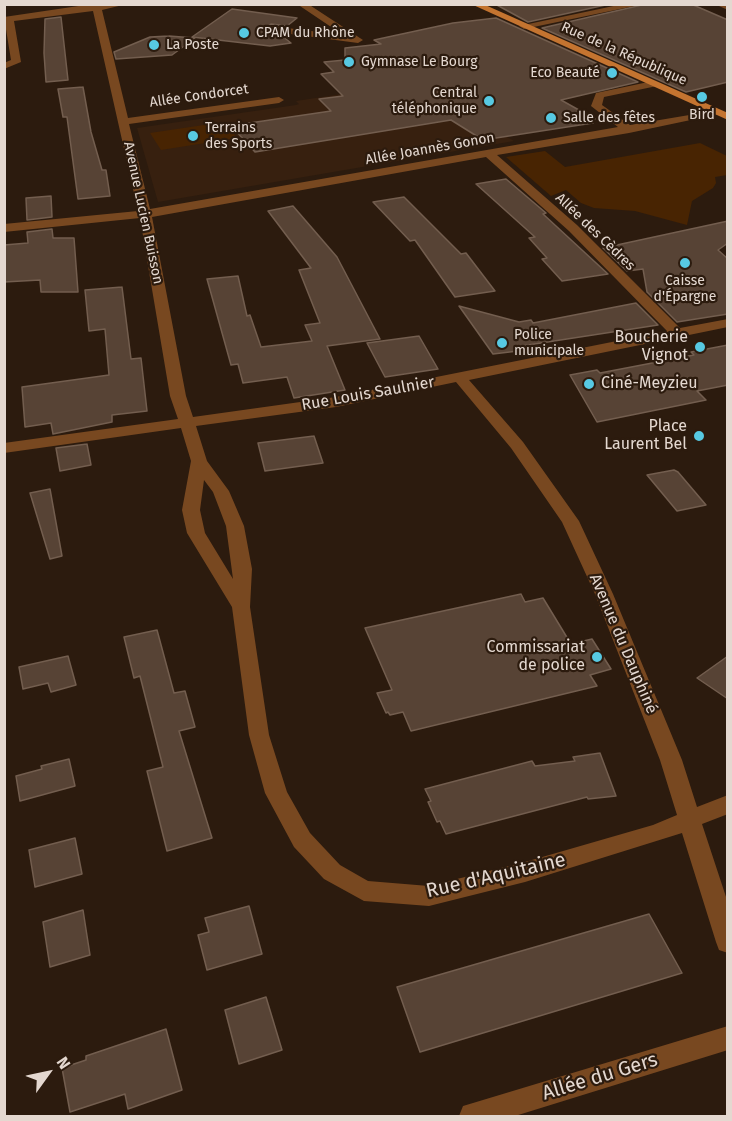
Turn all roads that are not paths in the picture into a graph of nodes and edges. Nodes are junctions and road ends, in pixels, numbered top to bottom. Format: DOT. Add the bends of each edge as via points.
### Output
graph roads {
  1 [pos="123,4"];
  2 [pos="301,4"];
  3 [pos="475,4"];
  4 [pos="640,4"];
  5 [pos="722,4"];
  6 [pos="96,6"];
  7 [pos="728,7"];
  8 [pos="7,20"];
  9 [pos="524,26"];
  10 [pos="271,29"];
  11 [pos="4,66"];
  12 [pos="653,84"];
  13 [pos="279,100"];
  14 [pos="723,115"];
  15 [pos="123,122"];
  16 [pos="629,130"];
  17 [pos="489,154"];
  18 [pos="146,214"];
  19 [pos="4,228"];
  20 [pos="728,322"];
  21 [pos="677,333"];
  22 [pos="459,377"];
  23 [pos="187,423"];
  24 [pos="4,448"];
  25 [pos="199,461"];
  26 [pos="241,607"];
  27 [pos="728,804"];
  28 [pos="689,821"];
  29 [pos="728,942"];
  30 [pos="728,1038"];
  31 [pos="473,1116"];
  1 -- 6 [label="street"];
  2 -- 10 [label="street" via="358,40"];
  3 -- 9 [label="main road, Rue de la République"];
  4 -- 9 [label="street"];
  5 -- 7 [label="street"];
  6 -- 8 [label="street"];
  6 -- 15 [label="street, Avenue Lucien Buisson"];
  8 -- 11 [label="street" via="16,62"];
  9 -- 12 [label="main road, Rue de la République"];
  12 -- 14 [label="main road, Rue de la République"];
  12 -- 16 [label="street" via="600,95 596,106"];
  13 -- 15 [label="street, Allée Condorcet"];
  14 -- 16 [label="street, Allée Joannès Gonon"];
  15 -- 18 [label="street, Avenue Lucien Buisson"];
  16 -- 17 [label="street, Allée Joannès Gonon"];
  17 -- 18 [label="street, Allée Joannès Gonon"];
  17 -- 21 [label="street, Allée des Cèdres" via="573,228"];
  18 -- 19 [label="street, Allée Joannès Gonon"];
  18 -- 23 [label="street, Avenue Lucien Buisson" via="178,396"];
  20 -- 21 [label="street, Rue Louis Saulnier"];
  21 -- 22 [label="street, Rue Louis Saulnier"];
  22 -- 23 [label="street, Rue Louis Saulnier" via="336,402"];
  22 -- 28 [label="street, Avenue du Dauphiné" via="517,445 570,521 671,760"];
  23 -- 24 [label="street, Rue Louis Saulnier"];
  23 -- 25 [label="street, Rue d'Aquitaine"];
  25 -- 26 [label="street, Rue d'Aquitaine" via="221,491 235,526 243,569"];
  25 -- 26 [label="street, Rue d'Aquitaine" via="191,510 196,533"];
  26 -- 28 [label="street, Rue d'Aquitaine" via="259,735 276,793 302,840 332,872 364,891 429,896 525,872"];
  27 -- 28 [label="street, Rue d'Aquitaine"];
  28 -- 29 [label="street, Avenue du Dauphiné"];
  30 -- 31 [label="street, Allée du Gers"];
}
